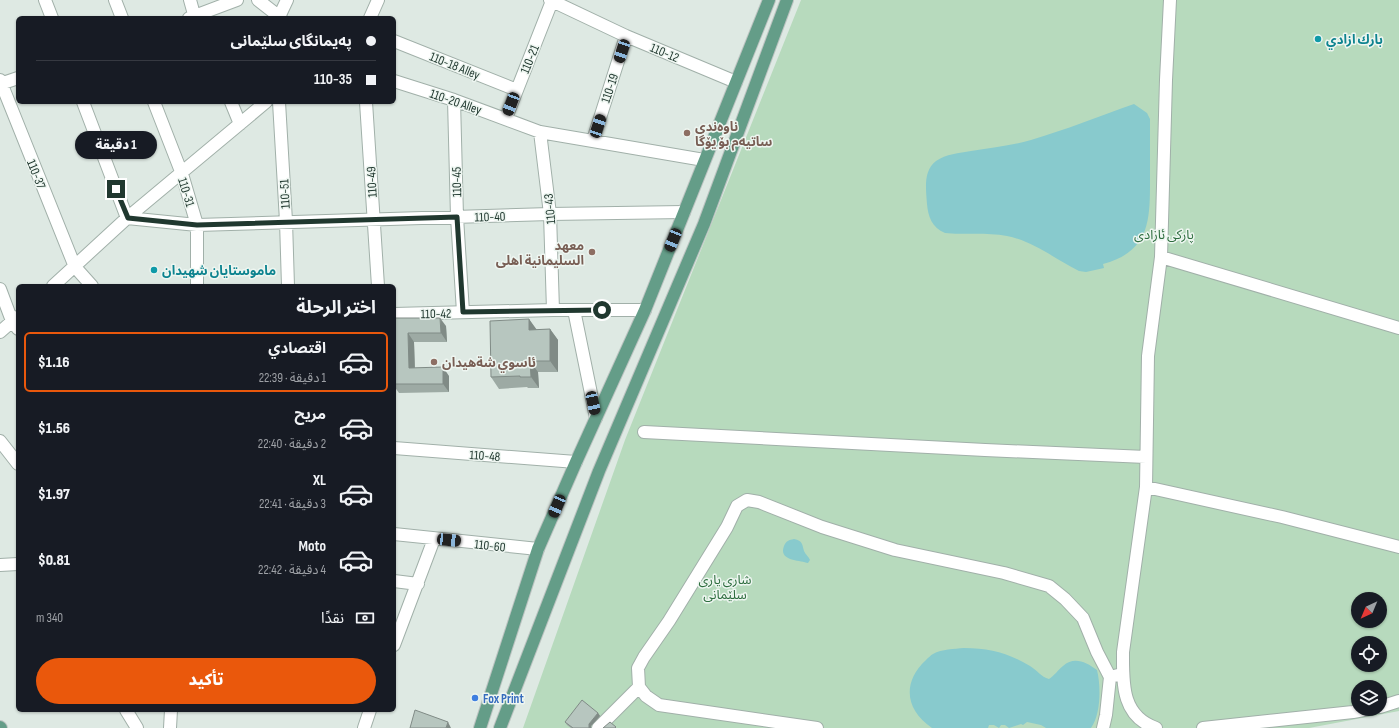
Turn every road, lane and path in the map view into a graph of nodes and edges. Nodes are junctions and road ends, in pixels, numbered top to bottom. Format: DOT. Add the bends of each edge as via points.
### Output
graph roads {
  1 [pos="45,0"];
  2 [pos="115,0"];
  3 [pos="190,0"];
  4 [pos="237,0"];
  5 [pos="258,0"];
  6 [pos="287,0"];
  7 [pos="378,0"];
  8 [pos="551,0"];
  9 [pos="769,0"];
  10 [pos="787,0"];
  11 [pos="1170,0"];
  12 [pos="51,16"];
  13 [pos="121,16"];
  14 [pos="193,16"];
  15 [pos="196,16"];
  16 [pos="279,16"];
  17 [pos="280,16"];
  18 [pos="371,16"];
  19 [pos="626,36"];
  20 [pos="396,42"];
  21 [pos="16,79"];
  22 [pos="396,82"];
  23 [pos="736,82"];
  24 [pos="0,83"];
  25 [pos="517,90"];
  26 [pos="454,100"];
  27 [pos="84,104"];
  28 [pos="155,104"];
  29 [pos="231,104"];
  30 [pos="264,104"];
  31 [pos="279,104"];
  32 [pos="366,104"];
  33 [pos="506,118"];
  34 [pos="240,124"];
  35 [pos="716,130"];
  36 [pos="540,132"];
  37 [pos="737,137"];
  38 [pos="593,140"];
  39 [pos="704,160"];
  40 [pos="182,174"];
  41 [pos="684,212"];
  42 [pos="550,214"];
  43 [pos="457,217"];
  44 [pos="128,218"];
  45 [pos="373,220"];
  46 [pos="286,222"];
  47 [pos="197,225"];
  48 [pos="1161,257"];
  49 [pos="75,267"];
  50 [pos="54,284"];
  51 [pos="90,284"];
  52 [pos="197,284"];
  53 [pos="288,284"];
  54 [pos="378,284"];
  55 [pos="0,289"];
  56 [pos="553,310"];
  57 [pos="574,310"];
  58 [pos="645,310"];
  59 [pos="463,312"];
  60 [pos="396,314"];
  61 [pos="16,322"];
  62 [pos="1399,328"];
  63 [pos="0,332"];
  64 [pos="596,418"];
  65 [pos="644,432"];
  66 [pos="0,441"];
  67 [pos="396,448"];
  68 [pos="1146,457"];
  69 [pos="16,461"];
  70 [pos="576,462"];
  71 [pos="1146,487"];
  72 [pos="396,534"];
  73 [pos="434,539"];
  74 [pos="1399,547"];
  75 [pos="538,550"];
  76 [pos="16,564"];
  77 [pos="0,565"];
  78 [pos="396,581"];
  79 [pos="418,584"];
  80 [pos="396,640"];
  81 [pos="1123,674"];
  82 [pos="1110,677"];
  83 [pos="639,687"];
  84 [pos="1399,701"];
  85 [pos="1387,704"];
  86 [pos="127,712"];
  87 [pos="171,712"];
  88 [pos="369,712"];
  89 [pos="1351,712"];
  90 [pos="137,728"];
  91 [pos="170,728"];
  92 [pos="364,728"];
  93 [pos="480,728"];
  94 [pos="501,728"];
  95 [pos="598,728"];
  96 [pos="817,728"];
  97 [pos="1103,728"];
  98 [pos="1156,728"];
  99 [pos="1203,728"];
  1 -- 12 [label="street"];
  2 -- 13 [label="street"];
  3 -- 14 [label="street"];
  4 -- 15 [label="street"];
  5 -- 16 [label="street"];
  6 -- 17 [label="street"];
  7 -- 18 [label="street"];
  8 -- 19 [label="street, 110-12"];
  8 -- 25 [label="street, 110-21"];
  9 -- 23 [label="main road"];
  10 -- 37 [label="main road"];
  11 -- 48 [label="street"];
  19 -- 23 [label="street, 110-12"];
  19 -- 38 [label="street, 110-19"];
  20 -- 25 [label="street, 110-18 Alley"];
  21 -- 24 [label="street"];
  22 -- 26 [label="street, 110-20 Alley"];
  23 -- 35 [label="main road"];
  24 -- 49 [label="street, 110-37"];
  25 -- 33 [label="street, 110-21"];
  26 -- 33 [label="street, 110-20 Alley"];
  26 -- 43 [label="street, 110-45"];
  27 -- 44 [label="street"];
  28 -- 40 [label="street, 110-31"];
  29 -- 34 [label="street"];
  30 -- 34 [label="street"];
  31 -- 46 [label="street, 110-51"];
  32 -- 45 [label="street, 110-49"];
  33 -- 36 [label="street, 110-20 Alley"];
  34 -- 40 [label="street"];
  35 -- 37 [label="main road"];
  35 -- 39 [label="main road"];
  36 -- 38 [label="street, 110-20 Alley"];
  36 -- 42 [label="street, 110-43"];
  37 -- 94 [label="main road" via="704,224 599,471"];
  38 -- 39 [label="street, 110-20 Alley"];
  39 -- 41 [label="main road"];
  40 -- 44 [label="street"];
  40 -- 47 [label="street, 110-31"];
  41 -- 42 [label="street, 110-40"];
  41 -- 58 [label="main road"];
  42 -- 43 [label="street, 110-40"];
  42 -- 56 [label="street, 110-43"];
  43 -- 45 [label="street, 110-40"];
  43 -- 59 [label="street, 110-45"];
  44 -- 47 [label="street, 110-40"];
  44 -- 49 [label="street"];
  45 -- 46 [label="street, 110-40"];
  45 -- 54 [label="street, 110-49"];
  46 -- 47 [label="street, 110-40"];
  46 -- 53 [label="street, 110-51"];
  47 -- 52 [label="street, 110-31"];
  48 -- 62 [label="street"];
  48 -- 68 [label="street" via="1148,356"];
  49 -- 50 [label="street"];
  49 -- 51 [label="street, 110-37"];
  55 -- 61 [label="street"];
  56 -- 57 [label="street, 110-42"];
  56 -- 59 [label="street, 110-42"];
  57 -- 58 [label="street, 110-42"];
  57 -- 64 [label="street"];
  58 -- 64 [label="main road"];
  59 -- 60 [label="street, 110-42"];
  61 -- 63 [label="street"];
  64 -- 70 [label="main road"];
  65 -- 68 [label="street"];
  66 -- 69 [label="street"];
  67 -- 70 [label="street, 110-48"];
  68 -- 71 [label="street"];
  70 -- 75 [label="main road"];
  71 -- 74 [label="street" via="1282,517"];
  71 -- 81 [label="street" via="1123,652"];
  72 -- 73 [label="street, 110-60"];
  73 -- 75 [label="street, 110-60"];
  73 -- 79 [label="street"];
  75 -- 93 [label="main road"];
  76 -- 77 [label="street"];
  78 -- 79 [label="street"];
  79 -- 80 [label="street"];
  81 -- 82 [label="street"];
  81 -- 98 [label="street" via="1124,692 1130,707 1138,717"];
  82 -- 83 [label="street" via="1083,618 1049,586 1004,573 895,550 747,500 737,506 727,527 644,657 638,668"];
  82 -- 97 [label="street"];
  83 -- 95 [label="street"];
  83 -- 96 [label="street" via="646,696 659,705"];
  84 -- 85 [label="street"];
  86 -- 90 [label="street"];
  87 -- 91 [label="street"];
  88 -- 92 [label="street"];
  89 -- 99 [label="street"];
}
